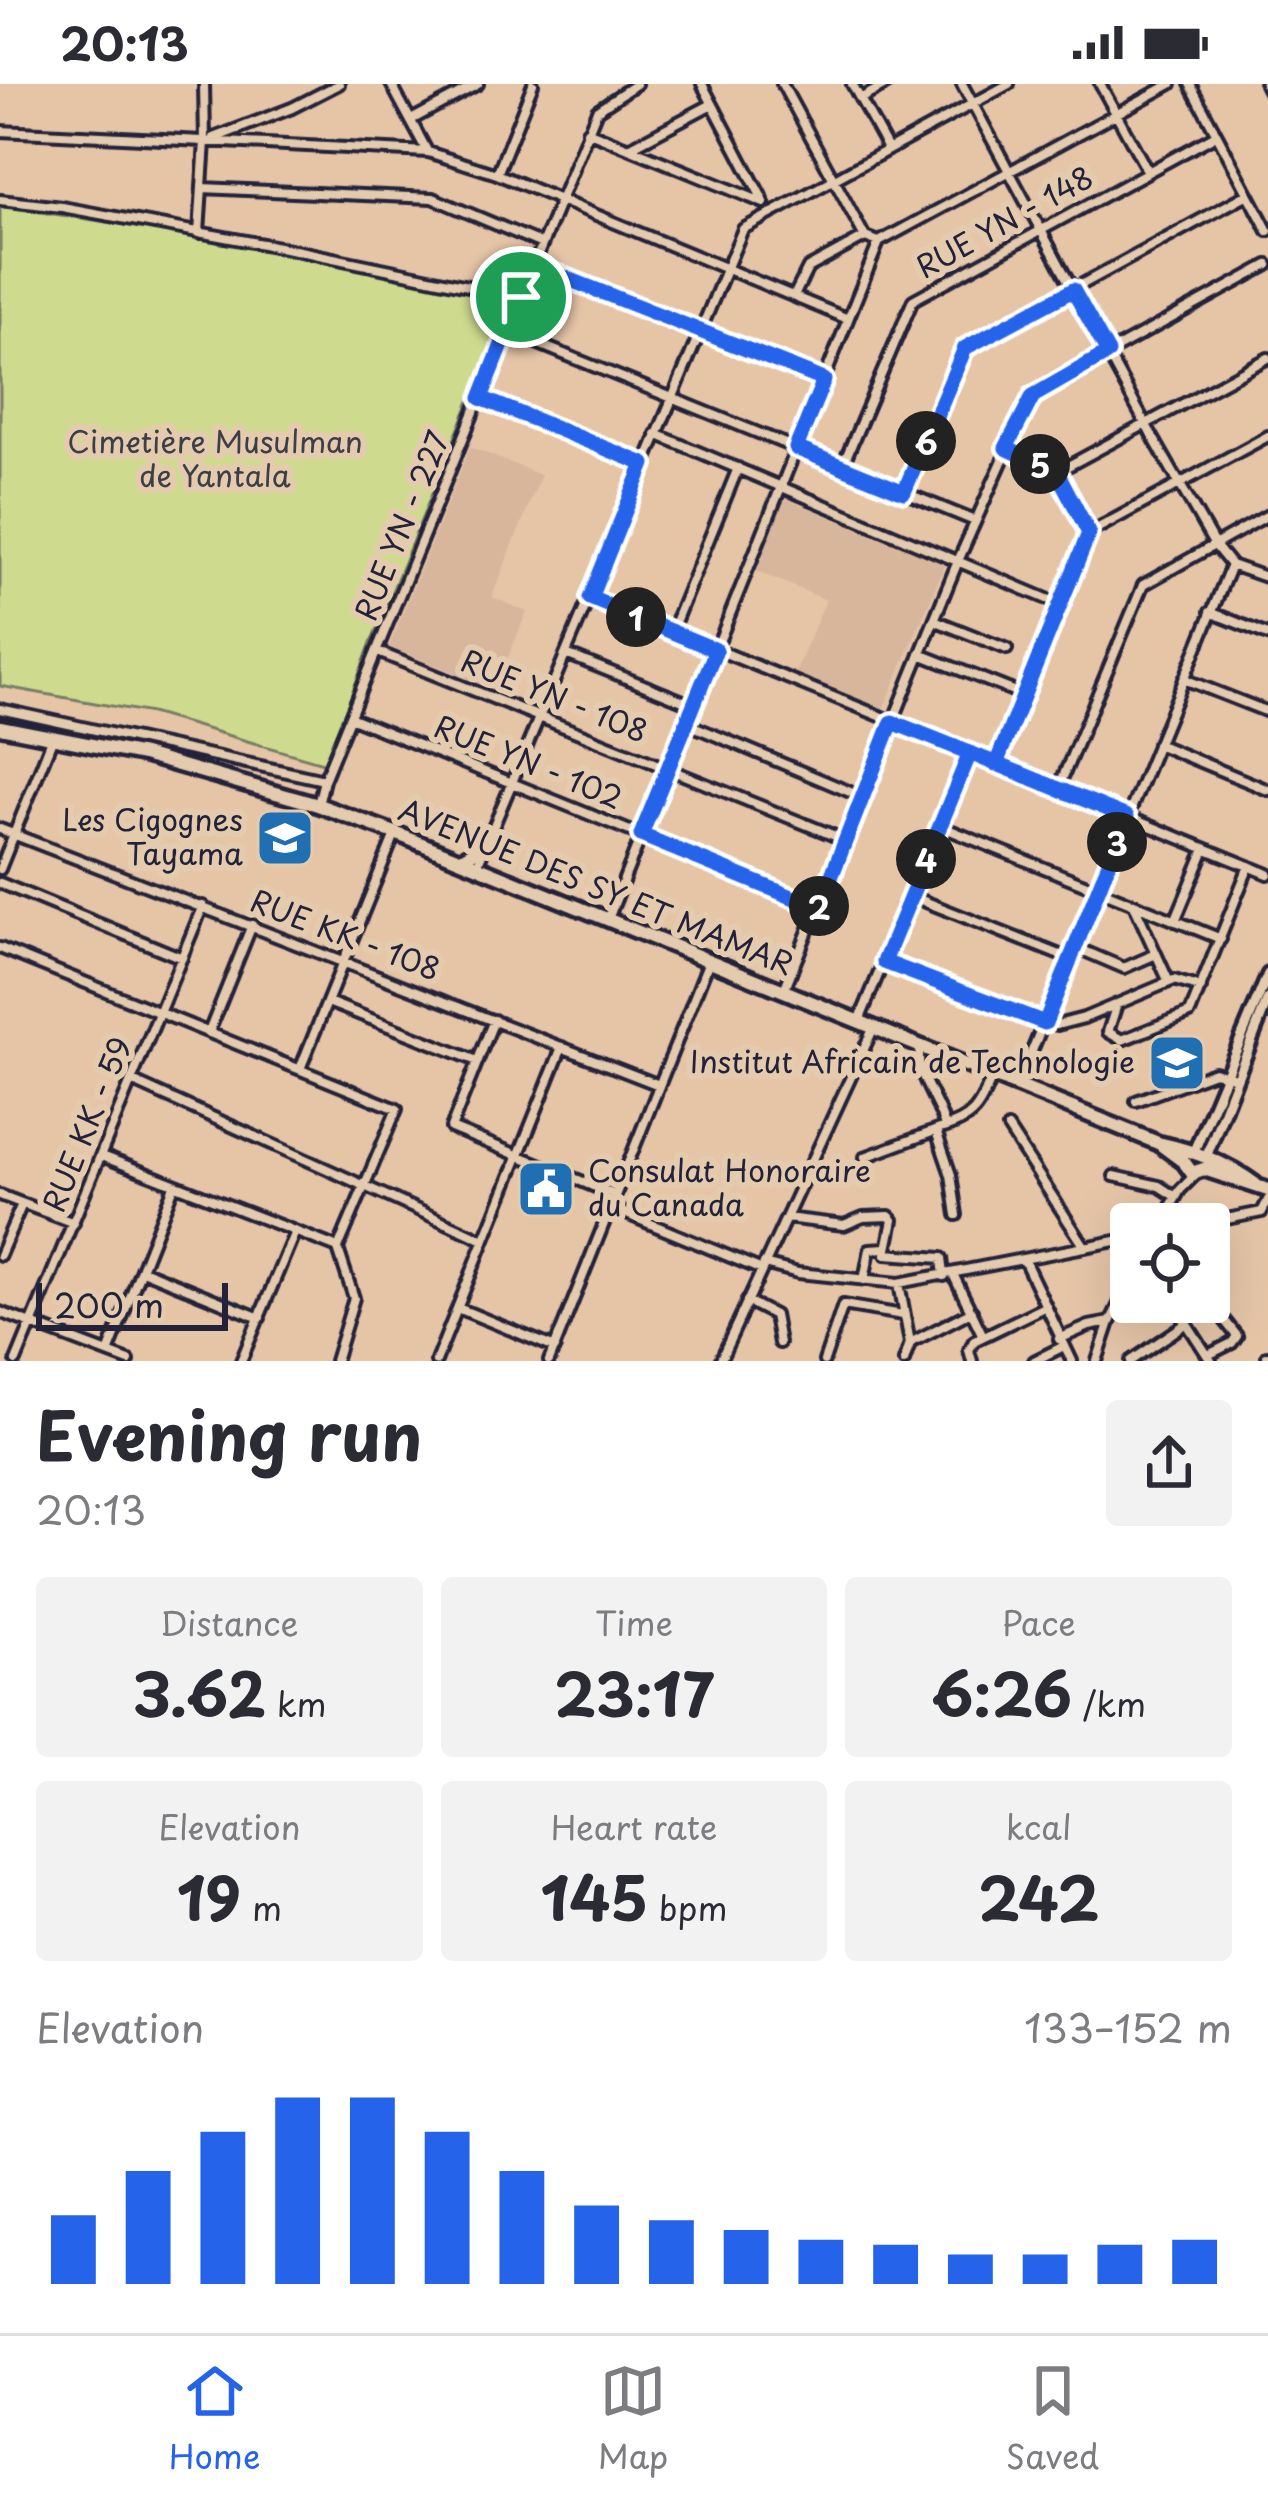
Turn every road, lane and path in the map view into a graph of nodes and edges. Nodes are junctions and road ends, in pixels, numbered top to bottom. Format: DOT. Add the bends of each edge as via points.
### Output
graph roads {
  1 [pos="204,84"];
  2 [pos="339,84"];
  3 [pos="391,84"];
  4 [pos="478,84"];
  5 [pos="533,84"];
  6 [pos="636,84"];
  7 [pos="702,84"];
  8 [pos="782,84"];
  9 [pos="852,84"];
  10 [pos="887,84"];
  11 [pos="962,84"];
  12 [pos="1009,84"];
  13 [pos="1100,84"];
  14 [pos="1171,84"];
  15 [pos="1190,84"];
  16 [pos="860,99"];
  17 [pos="712,104"];
  18 [pos="972,104"];
  19 [pos="1116,115"];
  20 [pos="411,120"];
  21 [pos="0,131"];
  22 [pos="587,131"];
  23 [pos="1216,135"];
  24 [pos="206,141"];
  25 [pos="628,148"];
  26 [pos="888,148"];
  27 [pos="428,152"];
  28 [pos="1009,171"];
  29 [pos="1148,172"];
  30 [pos="497,174"];
  31 [pos="833,178"];
  32 [pos="202,188"];
  33 [pos="1248,194"];
  34 [pos="0,200"];
  35 [pos="560,200"];
  36 [pos="767,207"];
  37 [pos="1041,231"];
  38 [pos="1268,231"];
  39 [pos="199,233"];
  40 [pos="865,237"];
  41 [pos="879,242"];
  42 [pos="542,244"];
  43 [pos="533,265"];
  44 [pos="1268,265"];
  45 [pos="725,268"];
  46 [pos="1073,290"];
  47 [pos="794,296"];
  48 [pos="521,297"];
  49 [pos="848,319"];
  50 [pos="507,331"];
  51 [pos="698,332"];
  52 [pos="1108,353"];
  53 [pos="1268,358"];
  54 [pos="824,380"];
  55 [pos="481,398"];
  56 [pos="670,398"];
  57 [pos="1146,424"];
  58 [pos="656,434"];
  59 [pos="1268,436"];
  60 [pos="796,448"];
  61 [pos="1006,448"];
  62 [pos="644,464"];
  63 [pos="842,467"];
  64 [pos="738,468"];
  65 [pos="1057,472"];
  66 [pos="1180,484"];
  67 [pos="781,487"];
  68 [pos="904,492"];
  69 [pos="1268,515"];
  70 [pos="975,521"];
  71 [pos="1089,533"];
  72 [pos="1214,544"];
  73 [pos="958,562"];
  74 [pos="1232,565"];
  75 [pos="1268,578"];
  76 [pos="590,598"];
  77 [pos="1059,604"];
  78 [pos="1210,612"];
  79 [pos="934,620"];
  80 [pos="671,632"];
  81 [pos="1268,635"];
  82 [pos="1007,649"];
  83 [pos="716,650"];
  84 [pos="378,652"];
  85 [pos="566,654"];
  86 [pos="920,654"];
  87 [pos="1184,679"];
  88 [pos="1023,695"];
  89 [pos="693,705"];
  90 [pos="0,709"];
  91 [pos="1268,712"];
  92 [pos="540,717"];
  93 [pos="352,718"];
  94 [pos="892,722"];
  95 [pos="686,723"];
  96 [pos="0,727"];
  97 [pos="54,736"];
  98 [pos="1156,744"];
  99 [pos="970,753"];
  100 [pos="996,764"];
  101 [pos="668,769"];
  102 [pos="324,780"];
  103 [pos="513,783"];
  104 [pos="1058,789"];
  105 [pos="1268,790"];
  106 [pos="862,797"];
  107 [pos="318,805"];
  108 [pos="1127,817"];
  109 [pos="940,826"];
  110 [pos="0,829"];
  111 [pos="14,831"];
  112 [pos="395,832"];
  113 [pos="641,835"];
  114 [pos="845,840"];
  115 [pos="488,844"];
  116 [pos="1204,849"];
  117 [pos="460,859"];
  118 [pos="1250,866"];
  119 [pos="479,867"];
  120 [pos="0,869"];
  121 [pos="495,874"];
  122 [pos="1268,874"];
  123 [pos="0,883"];
  124 [pos="1098,890"];
  125 [pos="910,896"];
  126 [pos="1134,904"];
  127 [pos="203,906"];
  128 [pos="819,908"];
  129 [pos="608,919"];
  130 [pos="1175,921"];
  131 [pos="252,925"];
  132 [pos="1221,939"];
  133 [pos="1075,947"];
  134 [pos="0,948"];
  135 [pos="1156,955"];
  136 [pos="182,958"];
  137 [pos="709,959"];
  138 [pos="1070,959"];
  139 [pos="345,962"];
  140 [pos="884,962"];
  141 [pos="1268,974"];
  142 [pos="1169,982"];
  143 [pos="1201,988"];
  144 [pos="784,990"];
  145 [pos="1268,999"];
  146 [pos="328,1002"];
  147 [pos="1117,1004"];
  148 [pos="160,1012"];
  149 [pos="494,1020"];
  150 [pos="859,1021"];
  151 [pos="1045,1023"];
  152 [pos="874,1028"];
  153 [pos="208,1032"];
  154 [pos="562,1047"];
  155 [pos="921,1047"];
  156 [pos="477,1060"];
  157 [pos="300,1069"];
  158 [pos="992,1076"];
  159 [pos="1231,1076"];
  160 [pos="131,1082"];
  161 [pos="659,1085"];
  162 [pos="1018,1086"];
  163 [pos="1136,1100"];
  164 [pos="942,1128"];
  165 [pos="1008,1128"];
  166 [pos="102,1156"];
  167 [pos="518,1156"];
  168 [pos="865,1157"];
  169 [pos="1196,1161"];
  170 [pos="1114,1177"];
  171 [pos="365,1185"];
  172 [pos="174,1186"];
  173 [pos="1261,1187"];
  174 [pos="1178,1194"];
  175 [pos="0,1195"];
  176 [pos="615,1195"];
  177 [pos="1268,1200"];
  178 [pos="1173,1203"];
  179 [pos="22,1204"];
  180 [pos="610,1208"];
  181 [pos="957,1214"];
  182 [pos="1230,1218"];
  183 [pos="785,1219"];
  184 [pos="74,1223"];
  185 [pos="294,1234"];
  186 [pos="484,1240"];
  187 [pos="1110,1242"];
  188 [pos="1085,1246"];
  189 [pos="338,1248"];
  190 [pos="886,1249"];
  191 [pos="0,1255"];
  192 [pos="1024,1259"];
  193 [pos="763,1267"];
  194 [pos="142,1270"];
  195 [pos="948,1275"];
  196 [pos="864,1280"];
  197 [pos="899,1282"];
  198 [pos="747,1301"];
  199 [pos="1043,1307"];
  200 [pos="458,1308"];
  201 [pos="972,1311"];
  202 [pos="0,1312"];
  203 [pos="903,1315"];
  204 [pos="260,1318"];
  205 [pos="1109,1322"];
  206 [pos="29,1323"];
  207 [pos="1180,1323"];
  208 [pos="1188,1323"];
  209 [pos="1226,1323"];
  210 [pos="983,1336"];
  211 [pos="779,1343"];
  212 [pos="910,1343"];
  213 [pos="1062,1343"];
  214 [pos="555,1348"];
  215 [pos="108,1353"];
  216 [pos="1210,1358"];
  217 [pos="16,1361"];
  218 [pos="129,1361"];
  219 [pos="241,1361"];
  220 [pos="335,1361"];
  221 [pos="436,1361"];
  222 [pos="549,1361"];
  223 [pos="720,1361"];
  224 [pos="824,1361"];
  225 [pos="904,1361"];
  226 [pos="972,1361"];
  227 [pos="1034,1361"];
  228 [pos="1072,1361"];
  229 [pos="1097,1361"];
  230 [pos="1131,1361"];
  1 -- 24 [label="street"];
  2 -- 24 [label="street"];
  3 -- 20 [label="street"];
  4 -- 20 [label="street"];
  5 -- 30 [label="street"];
  6 -- 22 [label="street, RUE YN - 227" via="599,105"];
  7 -- 17 [label="street"];
  8 -- 31 [label="street"];
  9 -- 16 [label="street"];
  10 -- 16 [label="street"];
  11 -- 18 [label="street"];
  12 -- 18 [label="street"];
  13 -- 19 [label="street"];
  14 -- 19 [label="street"];
  15 -- 23 [label="street"];
  16 -- 26 [label="street"];
  17 -- 25 [label="street"];
  17 -- 36 [label="street"];
  18 -- 26 [label="street"];
  18 -- 28 [label="street"];
  19 -- 28 [label="street"];
  19 -- 29 [label="street"];
  20 -- 27 [label="street"];
  21 -- 24 [label="street"];
  22 -- 25 [label="street"];
  22 -- 35 [label="street, RUE YN - 227"];
  23 -- 29 [label="street, RUE YN - 148"];
  23 -- 33 [label="street"];
  24 -- 27 [label="street"];
  24 -- 32 [label="street"];
  25 -- 36 [label="street"];
  26 -- 31 [label="street"];
  27 -- 30 [label="street"];
  28 -- 37 [label="street"];
  28 -- 41 [label="street"];
  29 -- 37 [label="street, RUE YN - 148"];
  30 -- 35 [label="street"];
  31 -- 36 [label="street"];
  31 -- 40 [label="street"];
  32 -- 39 [label="street"];
  32 -- 42 [label="street" via="433,198"];
  33 -- 38 [label="street"];
  33 -- 46 [label="street"];
  34 -- 39 [label="street"];
  35 -- 42 [label="street, RUE YN - 227"];
  35 -- 45 [label="street"];
  36 -- 45 [label="street" via="743,229"];
  37 -- 46 [label="street"];
  37 -- 63 [label="street, RUE YN - 148" via="913,300"];
  39 -- 48 [label="street"];
  40 -- 41 [label="street"];
  40 -- 47 [label="street" via="808,268"];
  41 -- 49 [label="street"];
  42 -- 43 [label="street, RUE YN - 227"];
  43 -- 48 [label="street, RUE YN - 227"];
  43 -- 51 [label="street"];
  44 -- 52 [label="street"];
  45 -- 47 [label="street"];
  45 -- 51 [label="street"];
  46 -- 52 [label="street"];
  46 -- 68 [label="street" via="965,348"];
  47 -- 49 [label="street"];
  48 -- 50 [label="street, RUE YN - 227"];
  49 -- 54 [label="street"];
  50 -- 55 [label="street, RUE YN - 227"];
  50 -- 56 [label="street"];
  51 -- 54 [label="street"];
  51 -- 56 [label="street"];
  52 -- 57 [label="street"];
  52 -- 61 [label="street" via="1033,396"];
  53 -- 57 [label="street"];
  54 -- 60 [label="street"];
  55 -- 62 [label="street"];
  55 -- 84 [label="street, RUE YN - 227"];
  56 -- 58 [label="street"];
  56 -- 60 [label="street"];
  57 -- 65 [label="street"];
  57 -- 66 [label="street"];
  58 -- 62 [label="street"];
  58 -- 64 [label="street"];
  59 -- 66 [label="street"];
  60 -- 63 [label="street"];
  60 -- 67 [label="street"];
  61 -- 65 [label="street"];
  61 -- 70 [label="street"];
  62 -- 76 [label="street"];
  63 -- 68 [label="street"];
  64 -- 67 [label="street"];
  64 -- 80 [label="street"];
  65 -- 71 [label="street"];
  66 -- 71 [label="street"];
  66 -- 72 [label="street"];
  67 -- 73 [label="street"];
  67 -- 83 [label="street"];
  68 -- 70 [label="street"];
  69 -- 72 [label="street"];
  70 -- 73 [label="street"];
  71 -- 77 [label="street"];
  72 -- 74 [label="street"];
  72 -- 104 [label="street" via="1140,590"];
  73 -- 77 [label="street"];
  73 -- 79 [label="street"];
  74 -- 75 [label="street"];
  74 -- 78 [label="street"];
  76 -- 80 [label="street"];
  76 -- 85 [label="street"];
  77 -- 88 [label="street"];
  78 -- 81 [label="street"];
  78 -- 87 [label="street"];
  79 -- 82 [label="street"];
  79 -- 86 [label="street"];
  80 -- 83 [label="street"];
  83 -- 89 [label="street"];
  83 -- 94 [label="street"];
  84 -- 92 [label="street, RUE YN - 108"];
  84 -- 93 [label="street, RUE YN - 227"];
  85 -- 89 [label="street"];
  85 -- 92 [label="street"];
  86 -- 88 [label="street"];
  86 -- 94 [label="street"];
  87 -- 91 [label="street"];
  87 -- 98 [label="street"];
  88 -- 100 [label="street"];
  89 -- 95 [label="street"];
  90 -- 102 [label="street"];
  92 -- 101 [label="street, RUE YN - 108"];
  92 -- 103 [label="street"];
  93 -- 102 [label="street, RUE YN - 227"];
  93 -- 103 [label="street, RUE YN - 102"];
  94 -- 99 [label="street"];
  94 -- 106 [label="street"];
  95 -- 101 [label="street"];
  95 -- 106 [label="street"];
  96 -- 97 [label="highway, AVENUE DES SY ET MAMAR"];
  97 -- 107 [label="highway, AVENUE DES SY ET MAMAR"];
  97 -- 111 [label="street"];
  98 -- 105 [label="street"];
  98 -- 108 [label="street"];
  99 -- 100 [label="street"];
  99 -- 109 [label="street"];
  100 -- 104 [label="street"];
  101 -- 113 [label="street"];
  101 -- 114 [label="street, RUE YN - 108"];
  102 -- 107 [label="street, RUE YN - 227"];
  103 -- 113 [label="street, RUE YN - 102"];
  103 -- 115 [label="street"];
  104 -- 108 [label="street"];
  106 -- 114 [label="street"];
  107 -- 112 [label="highway, AVENUE DES SY ET MAMAR"];
  108 -- 116 [label="street"];
  108 -- 124 [label="street"];
  109 -- 124 [label="street"];
  109 -- 125 [label="street"];
  110 -- 111 [label="street, RUE KK - 108"];
  111 -- 120 [label="street"];
  111 -- 127 [label="street, RUE KK - 108"];
  112 -- 117 [label="highway, AVENUE DES SY ET MAMAR"];
  112 -- 139 [label="street"];
  113 -- 128 [label="street, RUE YN - 102"];
  113 -- 129 [label="street"];
  114 -- 128 [label="street"];
  115 -- 117 [label="highway"];
  115 -- 119 [label="street"];
  115 -- 121 [label="highway"];
  116 -- 118 [label="street"];
  116 -- 130 [label="street"];
  117 -- 119 [label="highway, AVENUE DES SY ET MAMAR"];
  118 -- 122 [label="street"];
  118 -- 132 [label="street"];
  119 -- 121 [label="highway, AVENUE DES SY ET MAMAR"];
  121 -- 129 [label="highway, AVENUE DES SY ET MAMAR"];
  123 -- 136 [label="street"];
  124 -- 126 [label="street"];
  124 -- 133 [label="street"];
  125 -- 138 [label="street"];
  125 -- 140 [label="street"];
  126 -- 130 [label="street"];
  126 -- 135 [label="street"];
  127 -- 131 [label="street, RUE KK - 108"];
  127 -- 136 [label="street, RUE KK - 59"];
  128 -- 144 [label="street"];
  129 -- 137 [label="highway, AVENUE DES SY ET MAMAR"];
  130 -- 132 [label="street"];
  131 -- 139 [label="street, RUE KK - 108"];
  131 -- 153 [label="street"];
  132 -- 143 [label="street"];
  133 -- 135 [label="street" via="1124,968"];
  133 -- 138 [label="street"];
  134 -- 148 [label="street"];
  135 -- 142 [label="street"];
  136 -- 148 [label="street, RUE KK - 59"];
  137 -- 144 [label="highway, AVENUE DES SY ET MAMAR"];
  137 -- 161 [label="street"];
  138 -- 151 [label="street"];
  139 -- 146 [label="street"];
  139 -- 149 [label="street, RUE KK - 108"];
  140 -- 150 [label="street"];
  140 -- 151 [label="street"];
  141 -- 159 [label="main road"];
  142 -- 143 [label="street"];
  142 -- 147 [label="street"];
  143 -- 147 [label="street" via="1189,1014 1122,1040 1108,1032"];
  144 -- 150 [label="highway, AVENUE DES SY ET MAMAR"];
  145 -- 159 [label="main road"];
  146 -- 156 [label="street"];
  146 -- 157 [label="street"];
  147 -- 151 [label="street" via="1066,1024"];
  148 -- 153 [label="street"];
  148 -- 160 [label="street, RUE KK - 59"];
  149 -- 154 [label="street, RUE KK - 108"];
  149 -- 156 [label="street"];
  150 -- 152 [label="highway, AVENUE DES SY ET MAMAR"];
  151 -- 162 [label="street"];
  152 -- 155 [label="highway, AVENUE DES SY ET MAMAR"];
  152 -- 183 [label="street"];
  153 -- 157 [label="street"];
  154 -- 161 [label="street, RUE KK - 108"];
  154 -- 167 [label="street"];
  155 -- 158 [label="highway, AVENUE DES SY ET MAMAR"];
  155 -- 164 [label="street" via="918,1061"];
  156 -- 167 [label="street" via="451,1128"];
  157 -- 171 [label="street" via="397,1109"];
  158 -- 162 [label="highway, AVENUE DES SY ET MAMAR"];
  158 -- 164 [label="street" via="979,1110"];
  159 -- 163 [label="street" via="1214,1072"];
  159 -- 169 [label="main road"];
  160 -- 166 [label="street, RUE KK - 59"];
  160 -- 171 [label="street"];
  161 -- 176 [label="street"];
  162 -- 169 [label="highway, AVENUE DES SY ET MAMAR"];
  164 -- 168 [label="street"];
  164 -- 181 [label="street" via="938,1140"];
  165 -- 188 [label="street"];
  166 -- 172 [label="street"];
  166 -- 184 [label="street, RUE KK - 59"];
  167 -- 176 [label="street"];
  167 -- 186 [label="street"];
  169 -- 173 [label="highway, AVENUE DES SY ET MAMAR"];
  169 -- 174 [label="street"];
  170 -- 174 [label="street"];
  171 -- 186 [label="street"];
  171 -- 189 [label="street"];
  172 -- 185 [label="street"];
  172 -- 194 [label="street"];
  174 -- 178 [label="street"];
  175 -- 179 [label="street"];
  176 -- 180 [label="street"];
  177 -- 182 [label="street" via="1262,1212"];
  179 -- 184 [label="street"];
  179 -- 191 [label="street"];
  180 -- 193 [label="street"];
  180 -- 214 [label="street"];
  183 -- 190 [label="street" via="844,1225 889,1216"];
  183 -- 193 [label="street"];
  184 -- 206 [label="street, RUE KK - 59"];
  185 -- 189 [label="street"];
  185 -- 204 [label="street"];
  186 -- 200 [label="street"];
  187 -- 188 [label="street"];
  188 -- 192 [label="street"];
  189 -- 220 [label="street" via="355,1298"];
  190 -- 195 [label="street" via="889,1256 942,1258"];
  190 -- 196 [label="street" via="870,1250"];
  192 -- 195 [label="street"];
  192 -- 199 [label="street"];
  193 -- 196 [label="street"];
  193 -- 198 [label="street"];
  194 -- 204 [label="street"];
  194 -- 215 [label="street"];
  195 -- 197 [label="street"];
  195 -- 201 [label="street"];
  196 -- 197 [label="street"];
  197 -- 203 [label="street"];
  198 -- 211 [label="street" via="774,1316"];
  198 -- 223 [label="street"];
  199 -- 210 [label="street"];
  199 -- 213 [label="street"];
  200 -- 214 [label="street"];
  200 -- 221 [label="street"];
  201 -- 210 [label="street"];
  201 -- 212 [label="street"];
  202 -- 206 [label="street"];
  203 -- 212 [label="street"];
  203 -- 224 [label="street" via="843,1305"];
  204 -- 219 [label="street"];
  205 -- 213 [label="street"];
  205 -- 229 [label="street"];
  206 -- 215 [label="street"];
  206 -- 217 [label="street, RUE KK - 59"];
  207 -- 230 [label="street"];
  208 -- 216 [label="street"];
  209 -- 216 [label="street" via="1237,1336"];
  210 -- 226 [label="street" via="970,1346"];
  212 -- 225 [label="street"];
  213 -- 227 [label="street"];
  213 -- 228 [label="street"];
  214 -- 222 [label="street"];
  215 -- 218 [label="street"];
}
